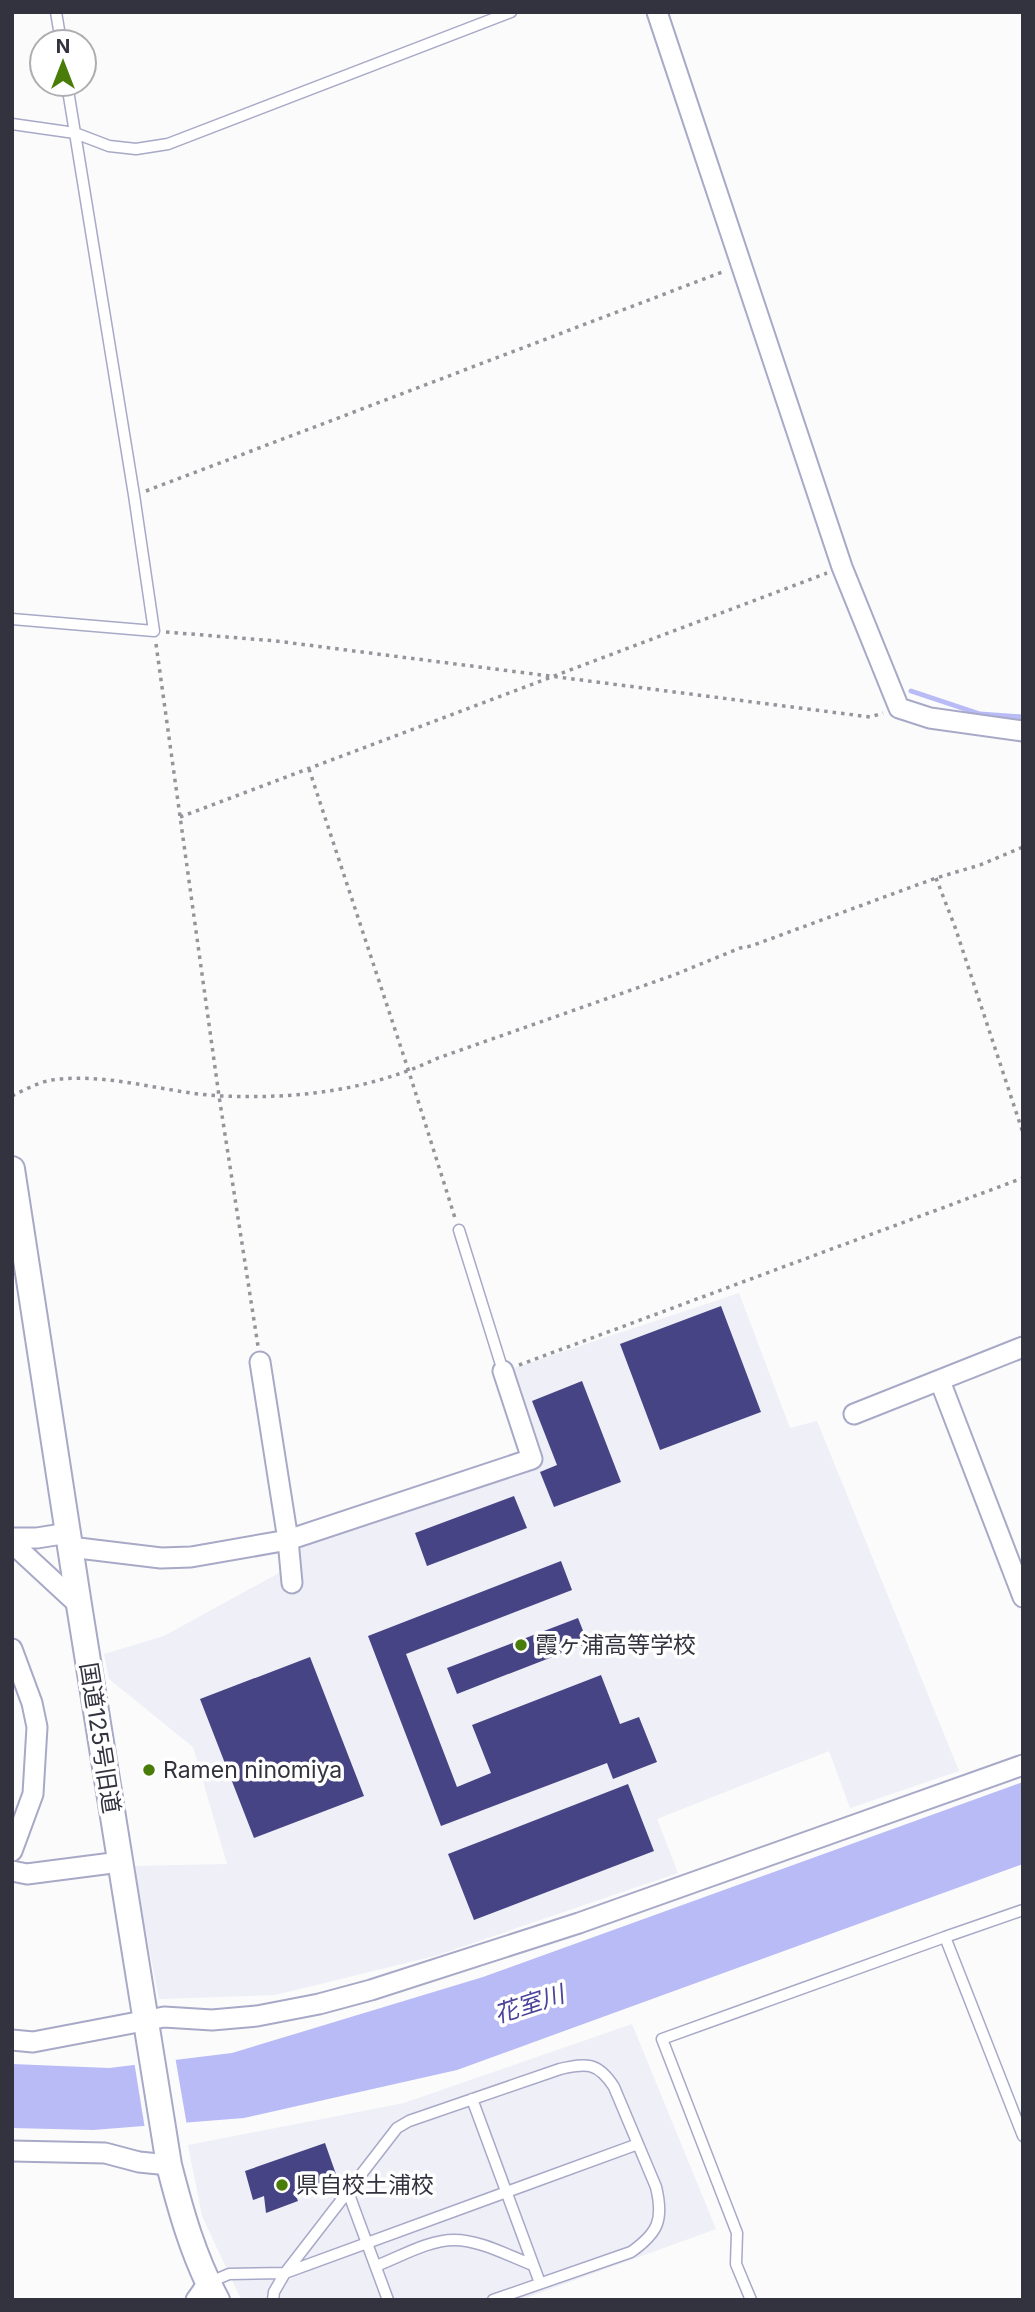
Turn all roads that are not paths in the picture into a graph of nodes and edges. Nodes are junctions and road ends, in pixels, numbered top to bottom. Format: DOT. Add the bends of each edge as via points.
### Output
graph roads {
  1 [pos="511,12"];
  2 [pos="657,12"];
  3 [pos="69,98"];
  4 [pos="12,124"];
  5 [pos="75,132"];
  6 [pos="12,620"];
  7 [pos="1023,731"];
  8 [pos="12,1169"];
  9 [pos="16,1222"];
  10 [pos="458,1230"];
  11 [pos="1023,1347"];
  12 [pos="260,1362"];
  13 [pos="503,1371"];
  14 [pos="940,1381"];
  15 [pos="854,1415"];
  16 [pos="12,1540"];
  17 [pos="69,1540"];
  18 [pos="288,1541"];
  19 [pos="292,1583"];
  20 [pos="1023,1597"];
  21 [pos="79,1605"];
  22 [pos="12,1649"];
  23 [pos="1023,1765"];
  24 [pos="12,1851"];
  25 [pos="120,1862"];
  26 [pos="12,1871"];
  27 [pos="1023,1910"];
  28 [pos="945,1937"];
  29 [pos="147,2030"];
  30 [pos="12,2039"];
  31 [pos="472,2099"];
  32 [pos="1023,2136"];
  33 [pos="638,2144"];
  34 [pos="12,2151"];
  35 [pos="169,2165"];
  36 [pos="348,2192"];
  37 [pos="506,2192"];
  38 [pos="367,2243"];
  39 [pos="533,2265"];
  40 [pos="376,2266"];
  41 [pos="285,2273"];
  42 [pos="540,2283"];
  43 [pos="207,2294"];
  44 [pos="273,2300"];
  45 [pos="388,2300"];
  46 [pos="493,2300"];
  47 [pos="751,2300"];
  1 -- 5 [label="lane" via="168,144 136,149 109,146"];
  2 -- 7 [label="street" via="842,567 899,708 930,718"];
  3 -- 5 [label="lane"];
  4 -- 5 [label="lane"];
  5 -- 6 [label="lane" via="154,631"];
  8 -- 9 [label="street, 国道125号旧道"];
  9 -- 17 [label="street, 国道125号旧道"];
  10 -- 13 [label="lane"];
  11 -- 14 [label="street"];
  12 -- 18 [label="street"];
  13 -- 18 [label="street" via="532,1459"];
  14 -- 15 [label="street"];
  14 -- 20 [label="street"];
  16 -- 17 [label="street"];
  16 -- 21 [label="street"];
  17 -- 18 [label="street" via="161,1558"];
  17 -- 21 [label="street, 国道125号旧道"];
  18 -- 19 [label="street"];
  21 -- 25 [label="street, 国道125号旧道"];
  22 -- 24 [label="street" via="37,1727 33,1794"];
  23 -- 29 [label="street" via="579,1923 371,1990 257,2016 212,2020 164,2017"];
  25 -- 26 [label="street" via="27,1874"];
  25 -- 29 [label="street, 国道125号旧道"];
  27 -- 28 [label="lane"];
  28 -- 32 [label="lane"];
  28 -- 47 [label="lane" via="662,2039 737,2234 736,2263"];
  29 -- 30 [label="street" via="33,2042"];
  29 -- 35 [label="street, 国道125号旧道"];
  31 -- 33 [label="lane" via="560,2069 593,2065 614,2087"];
  31 -- 36 [label="lane" via="397,2128"];
  31 -- 37 [label="lane"];
  33 -- 37 [label="lane"];
  33 -- 42 [label="lane" via="660,2204 658,2223 648,2239 631,2252"];
  34 -- 35 [label="street" via="105,2153"];
  35 -- 43 [label="street, 国道125号旧道"];
  36 -- 38 [label="lane"];
  36 -- 41 [label="lane"];
  37 -- 38 [label="lane"];
  37 -- 39 [label="lane"];
  38 -- 40 [label="lane"];
  38 -- 41 [label="lane"];
  39 -- 40 [label="lane" via="473,2243 451,2240"];
  39 -- 42 [label="lane"];
  40 -- 45 [label="lane"];
  41 -- 43 [label="lane" via="229,2274"];
  41 -- 44 [label="lane"];
  42 -- 46 [label="lane"];
}
